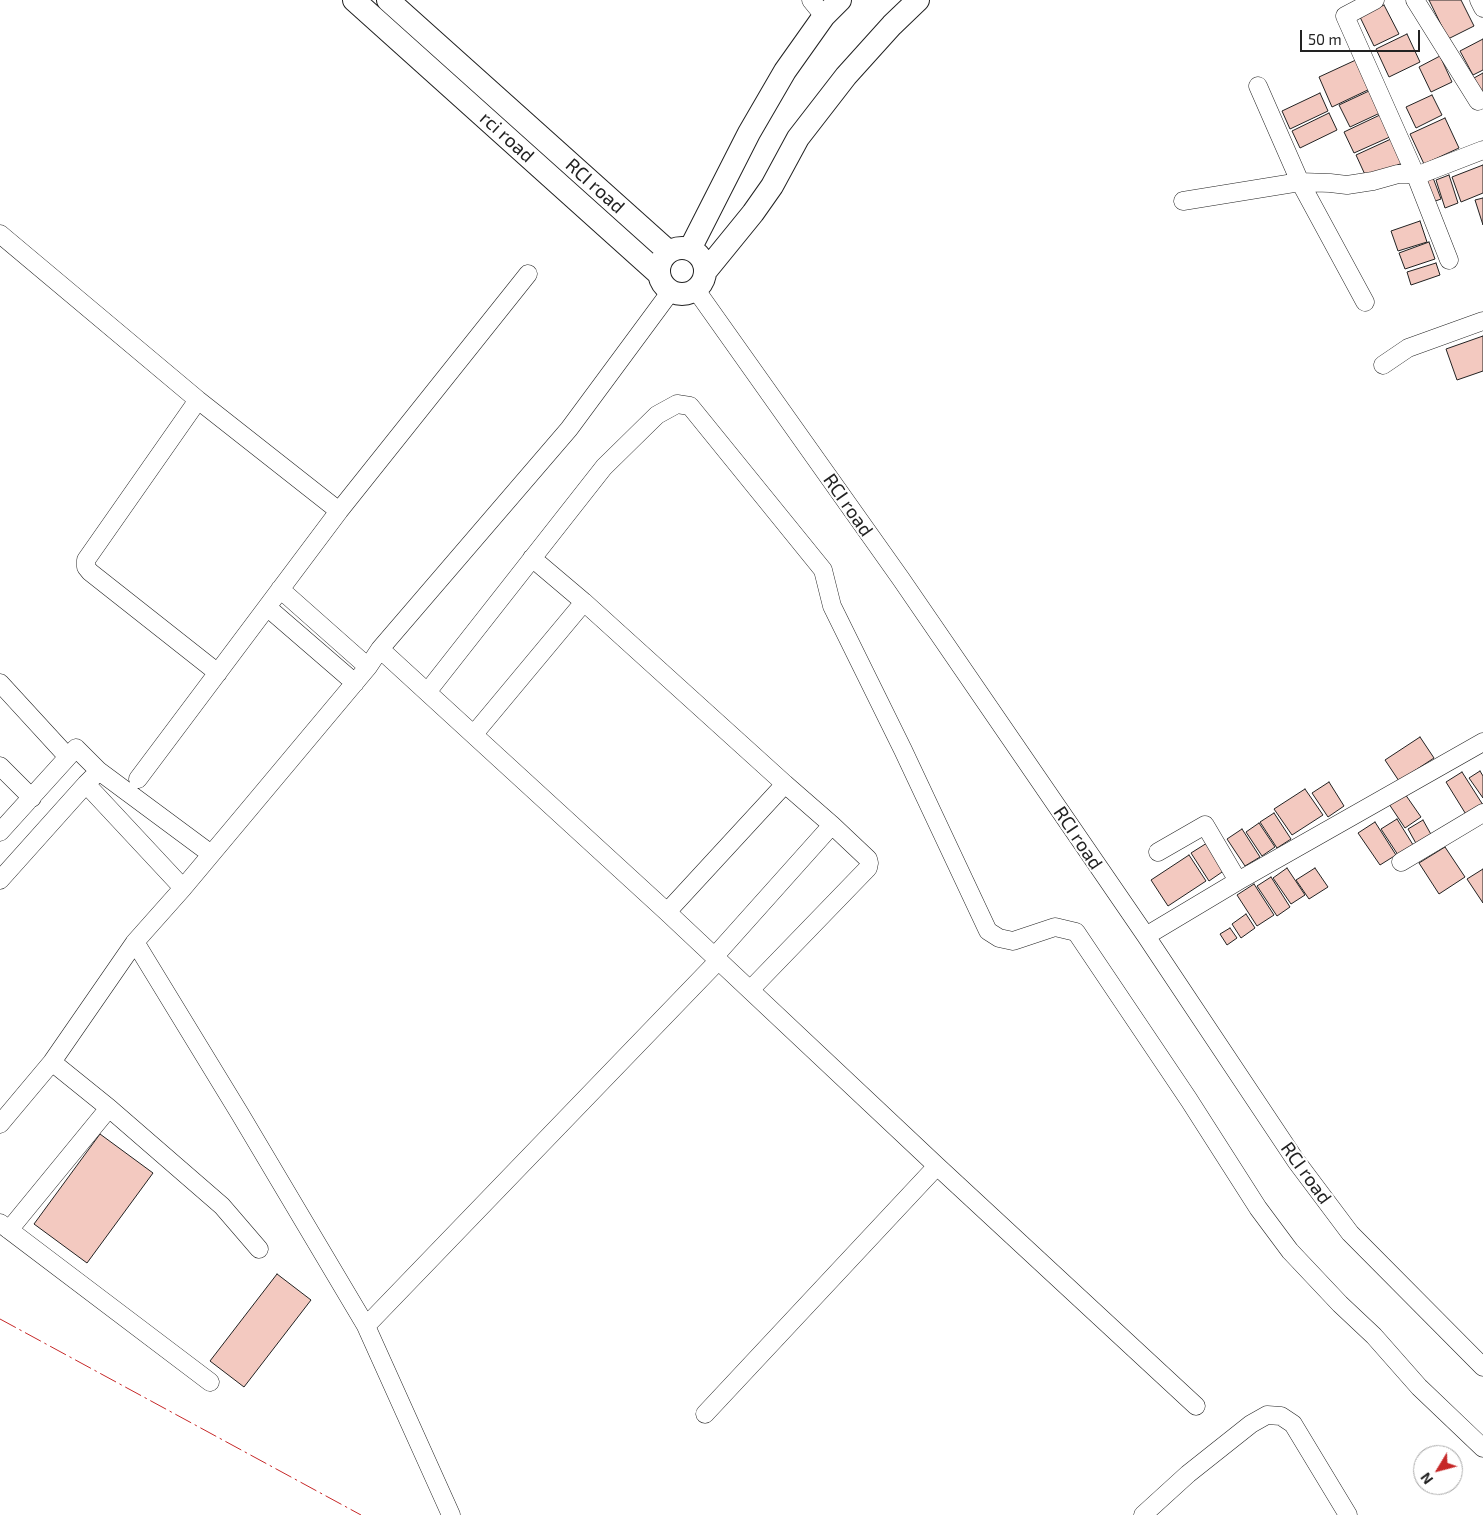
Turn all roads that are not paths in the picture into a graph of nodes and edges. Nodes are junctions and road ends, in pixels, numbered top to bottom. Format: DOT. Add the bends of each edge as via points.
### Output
graph roads {
  1 [pos="354,0"];
  2 [pos="388,0"];
  3 [pos="840,0"];
  4 [pos="918,0"];
  5 [pos="1376,0"];
  6 [pos="1417,0"];
  7 [pos="1478,0"];
  8 [pos="818,8"];
  9 [pos="1483,8"];
  10 [pos="1258,86"];
  11 [pos="1478,101"];
  12 [pos="1483,150"];
  13 [pos="1416,176"];
  14 [pos="1300,182"];
  15 [pos="1183,201"];
  16 [pos="0,234"];
  17 [pos="680,250"];
  18 [pos="1449,260"];
  19 [pos="528,274"];
  20 [pos="700,281"];
  21 [pos="665,282"];
  22 [pos="1365,302"];
  23 [pos="1483,321"];
  24 [pos="1383,365"];
  25 [pos="198,400"];
  26 [pos="339,511"];
  27 [pos="532,558"];
  28 [pos="280,589"];
  29 [pos="584,602"];
  30 [pos="267,607"];
  31 [pos="380,649"];
  32 [pos="368,667"];
  33 [pos="218,673"];
  34 [pos="354,682"];
  35 [pos="0,684"];
  36 [pos="428,691"];
  37 [pos="474,734"];
  38 [pos="1483,742"];
  39 [pos="67,756"];
  40 [pos="0,766"];
  41 [pos="99,771"];
  42 [pos="138,779"];
  43 [pos="86,784"];
  44 [pos="785,784"];
  45 [pos="32,798"];
  46 [pos="1483,813"];
  47 [pos="832,825"];
  48 [pos="0,832"];
  49 [pos="1158,852"];
  50 [pos="211,854"];
  51 [pos="1401,862"];
  52 [pos="0,880"];
  53 [pos="1238,881"];
  54 [pos="183,888"];
  55 [pos="667,912"];
  56 [pos="1146,936"];
  57 [pos="135,942"];
  58 [pos="716,959"];
  59 [pos="750,990"];
  60 [pos="52,1062"];
  61 [pos="109,1108"];
  62 [pos="0,1124"];
  63 [pos="937,1166"];
  64 [pos="4,1227"];
  65 [pos="259,1249"];
  66 [pos="366,1326"];
  67 [pos="1483,1367"];
  68 [pos="210,1382"];
  69 [pos="1196,1406"];
  70 [pos="705,1414"];
  71 [pos="1483,1448"];
  72 [pos="451,1515"];
  73 [pos="1143,1515"];
  74 [pos="1348,1515"];
  1 -- 21 [label="main road, rci road"];
  2 -- 17 [label="main road, RCI road"];
  3 -- 8 [label="main road"];
  4 -- 20 [label="main road" via="846,76 798,138 753,213"];
  5 -- 13 [label="street" via="1345,16"];
  6 -- 11 [label="street"];
  7 -- 9 [label="street"];
  8 -- 17 [label="main road" via="785,71"];
  10 -- 14 [label="street"];
  12 -- 13 [label="street"];
  13 -- 14 [label="street" via="1398,174 1348,185"];
  13 -- 18 [label="street"];
  14 -- 15 [label="street"];
  14 -- 22 [label="street"];
  16 -- 25 [label="street"];
  17 -- 20 [label="main road" via="697,253 702,259 705,266"];
  17 -- 21 [label="main road" via="663,258 660,265"];
  19 -- 26 [label="street"];
  20 -- 21 [label="main road" via="686,294 678,294"];
  20 -- 56 [label="street, RCI road"];
  21 -- 31 [label="street" via="569,429"];
  23 -- 24 [label="street" via="1408,348"];
  25 -- 26 [label="street"];
  25 -- 33 [label="street" via="86,560 86,567"];
  26 -- 28 [label="street"];
  27 -- 29 [label="street"];
  27 -- 36 [label="street"];
  27 -- 71 [label="street" via="604,467 657,415 677,404 690,406 823,570 832,606 904,750 988,931 999,938 1013,940 1055,927 1076,932 1258,1208 1290,1251 1419,1387"];
  28 -- 30 [label="street"];
  28 -- 32 [label="street"];
  29 -- 37 [label="street"];
  29 -- 44 [label="street"];
  30 -- 33 [label="street"];
  30 -- 34 [label="street"];
  31 -- 32 [label="street"];
  31 -- 36 [label="street"];
  32 -- 34 [label="street"];
  33 -- 42 [label="street"];
  34 -- 50 [label="street"];
  35 -- 39 [label="street"];
  36 -- 37 [label="street"];
  37 -- 55 [label="street"];
  38 -- 53 [label="street"];
  39 -- 41 [label="street" via="76,748"];
  39 -- 45 [label="street"];
  40 -- 45 [label="street"];
  41 -- 43 [label="street"];
  41 -- 50 [label="street"];
  43 -- 52 [label="street"];
  43 -- 54 [label="street"];
  44 -- 47 [label="street"];
  44 -- 55 [label="street"];
  45 -- 48 [label="street"];
  46 -- 51 [label="street"];
  47 -- 58 [label="street"];
  47 -- 59 [label="street" via="868,859 868,868"];
  49 -- 53 [label="street" via="1205,825"];
  50 -- 54 [label="street"];
  53 -- 56 [label="street"];
  54 -- 57 [label="street"];
  55 -- 58 [label="street"];
  56 -- 67 [label="street, RCI road" via="1296,1161 1350,1233"];
  57 -- 60 [label="street"];
  57 -- 66 [label="street"];
  58 -- 59 [label="street"];
  58 -- 66 [label="street"];
  59 -- 63 [label="street"];
  60 -- 61 [label="street"];
  60 -- 62 [label="street"];
  61 -- 64 [label="street"];
  61 -- 65 [label="street" via="222,1206"];
  63 -- 69 [label="street"];
  63 -- 70 [label="street"];
  64 -- 68 [label="street"];
  66 -- 72 [label="street"];
  73 -- 74 [label="street" via="1195,1469 1267,1414 1281,1416 1293,1424"];
}
